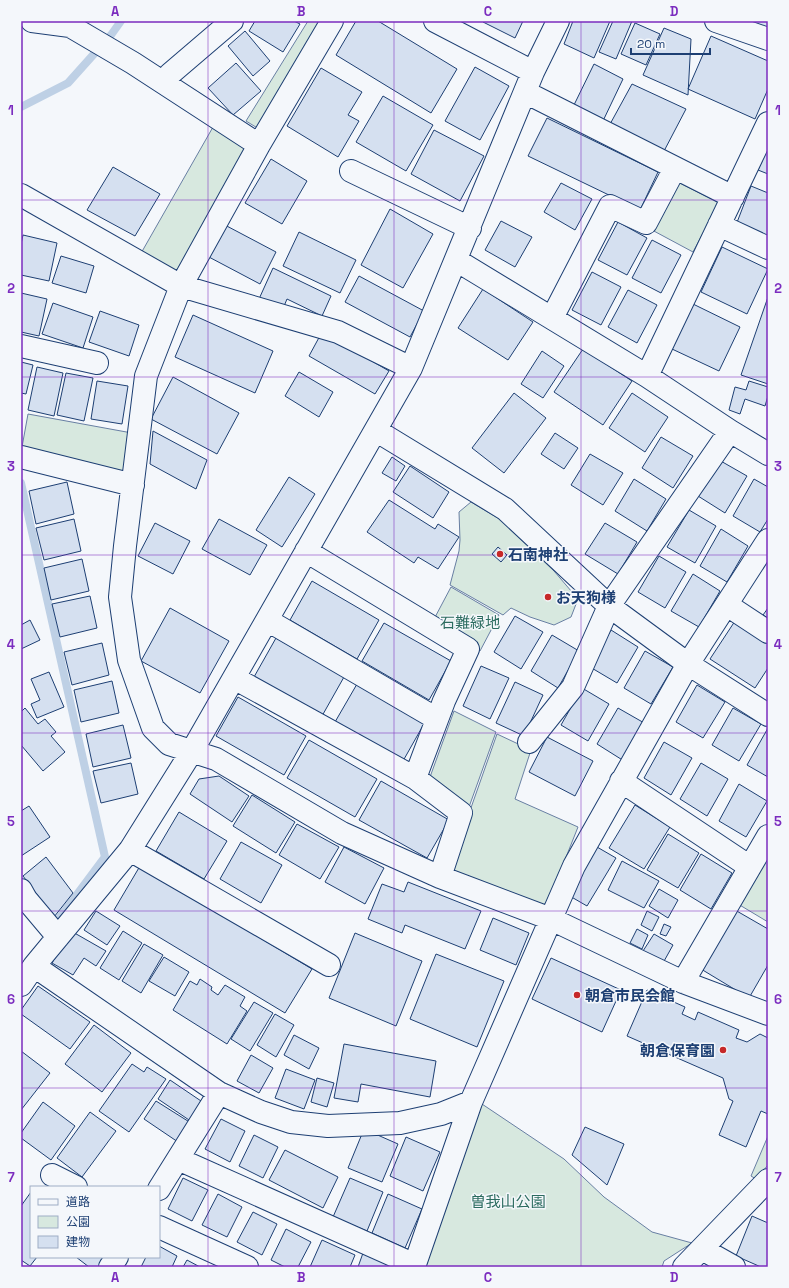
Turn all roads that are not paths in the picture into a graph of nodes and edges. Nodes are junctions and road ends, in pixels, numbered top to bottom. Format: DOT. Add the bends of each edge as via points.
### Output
graph roads {
  1 [pos="32,21"];
  2 [pos="232,21"];
  3 [pos="332,21"];
  4 [pos="435,21"];
  5 [pos="558,21"];
  6 [pos="717,21"];
  7 [pos="768,39"];
  8 [pos="533,72"];
  9 [pos="164,83"];
  10 [pos="525,92"];
  11 [pos="768,123"];
  12 [pos="259,145"];
  13 [pos="675,168"];
  14 [pos="351,170"];
  15 [pos="21,195"];
  16 [pos="733,197"];
  17 [pos="719,225"];
  18 [pos="470,228"];
  19 [pos="768,248"];
  20 [pos="456,260"];
  21 [pos="181,286"];
  22 [pos="552,318"];
  23 [pos="21,346"];
  24 [pos="97,363"];
  25 [pos="412,368"];
  26 [pos="647,376"];
  27 [pos="377,431"];
  28 [pos="730,431"];
  29 [pos="768,454"];
  30 [pos="21,457"];
  31 [pos="133,485"];
  32 [pos="768,540"];
  33 [pos="306,551"];
  34 [pos="727,605"];
  35 [pos="609,606"];
  36 [pos="267,620"];
  37 [pos="768,632"];
  38 [pos="688,664"];
  39 [pos="234,678"];
  40 [pos="768,715"];
  41 [pos="437,719"];
  42 [pos="529,742"];
  43 [pos="192,751"];
  44 [pos="415,778"];
  45 [pos="621,781"];
  46 [pos="768,836"];
  47 [pos="130,850"];
  48 [pos="750,867"];
  49 [pos="440,877"];
  50 [pos="21,890"];
  51 [pos="551,919"];
  52 [pos="58,937"];
  53 [pos="329,965"];
  54 [pos="34,966"];
  55 [pos="682,982"];
  56 [pos="21,985"];
  57 [pos="768,1014"];
  58 [pos="219,1093"];
  59 [pos="471,1102"];
  60 [pos="178,1159"];
  61 [pos="52,1175"];
  62 [pos="768,1180"];
  63 [pos="74,1186"];
  64 [pos="160,1187"];
  65 [pos="160,1228"];
  66 [pos="702,1249"];
  67 [pos="415,1266"];
  68 [pos="246,1267"];
  69 [pos="684,1267"];
  70 [pos="734,1267"];
  1 -- 9 [label="street" via="70,26"];
  2 -- 9 [label="street" via="170,74"];
  3 -- 12 [label="street"];
  4 -- 8 [label="street"];
  5 -- 8 [label="street"];
  6 -- 7 [label="street"];
  8 -- 10 [label="street"];
  9 -- 12 [label="street"];
  10 -- 13 [label="street"];
  10 -- 18 [label="street"];
  11 -- 16 [label="street"];
  12 -- 21 [label="street"];
  13 -- 16 [label="street"];
  13 -- 22 [label="street" via="646,223 610,206"];
  14 -- 18 [label="street"];
  15 -- 21 [label="street"];
  16 -- 17 [label="street"];
  17 -- 19 [label="street"];
  17 -- 26 [label="street"];
  18 -- 20 [label="street"];
  20 -- 22 [label="street"];
  20 -- 25 [label="street"];
  21 -- 25 [label="street" via="338,332"];
  21 -- 31 [label="street" via="146,376"];
  22 -- 26 [label="street"];
  23 -- 24 [label="street"];
  25 -- 27 [label="street"];
  26 -- 28 [label="street"];
  27 -- 33 [label="street"];
  27 -- 35 [label="street" via="505,509"];
  28 -- 29 [label="street"];
  28 -- 35 [label="street"];
  30 -- 31 [label="street"];
  31 -- 43 [label="street" via="120,597 129,660 153,728 169,744"];
  32 -- 34 [label="street"];
  33 -- 36 [label="street"];
  33 -- 41 [label="street" via="468,649"];
  34 -- 37 [label="street"];
  34 -- 38 [label="street"];
  35 -- 38 [label="street"];
  35 -- 42 [label="street" via="573,687"];
  36 -- 39 [label="street"];
  36 -- 41 [label="street"];
  38 -- 40 [label="street"];
  38 -- 45 [label="street"];
  39 -- 43 [label="street"];
  39 -- 44 [label="street"];
  41 -- 44 [label="street"];
  43 -- 47 [label="street"];
  43 -- 49 [label="street" via="216,759 342,833"];
  44 -- 49 [label="street" via="460,813"];
  45 -- 48 [label="street"];
  45 -- 51 [label="street" via="574,866"];
  46 -- 48 [label="street"];
  47 -- 52 [label="street"];
  47 -- 53 [label="street"];
  48 -- 55 [label="street"];
  49 -- 51 [label="street"];
  50 -- 52 [label="street"];
  51 -- 55 [label="street"];
  51 -- 59 [label="street"];
  52 -- 54 [label="street"];
  54 -- 56 [label="street"];
  54 -- 58 [label="street"];
  55 -- 57 [label="street"];
  58 -- 59 [label="street" via="291,1122 328,1126 400,1123 441,1114"];
  58 -- 60 [label="street"];
  59 -- 67 [label="street"];
  60 -- 64 [label="street"];
  60 -- 67 [label="street"];
  61 -- 63 [label="street"];
  62 -- 66 [label="street"];
  65 -- 68 [label="street"];
  66 -- 69 [label="street"];
  66 -- 70 [label="street"];
}
